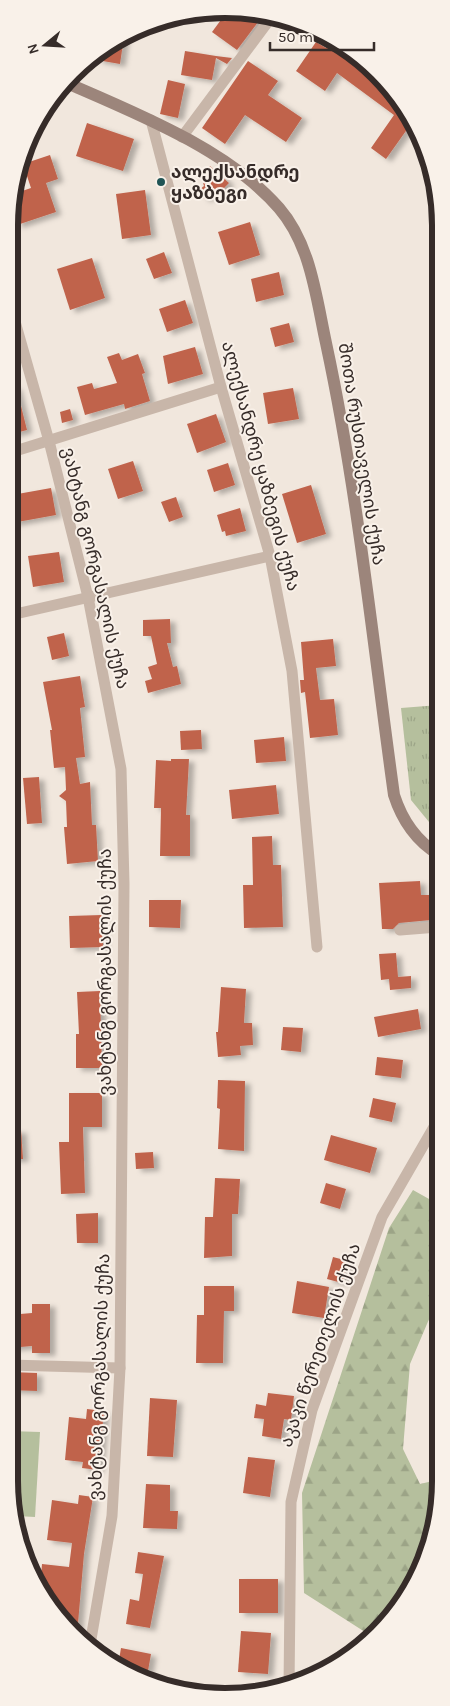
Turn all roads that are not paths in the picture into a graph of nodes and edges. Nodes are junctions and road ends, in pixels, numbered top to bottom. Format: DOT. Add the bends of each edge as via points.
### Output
graph roads {
  1 [pos="268,22"];
  2 [pos="72,85"];
  3 [pos="151,120"];
  4 [pos="182,137"];
  5 [pos="18,332"];
  6 [pos="221,386"];
  7 [pos="49,441"];
  8 [pos="18,450"];
  9 [pos="270,556"];
  10 [pos="88,598"];
  11 [pos="18,614"];
  12 [pos="432,849"];
  13 [pos="432,928"];
  14 [pos="400,930"];
  15 [pos="317,947"];
  16 [pos="432,1130"];
  17 [pos="18,1365"];
  18 [pos="120,1368"];
  19 [pos="91,1639"];
  20 [pos="289,1678"];
  1 -- 4 [label="street"];
  2 -- 3 [label="main road, შოთა რუსთაველის ქუჩა"];
  3 -- 4 [label="main road, შოთა რუსთაველის ქუჩა"];
  3 -- 6 [label="street, ალექსანდრე ყაზბეგის ქუჩა"];
  4 -- 12 [label="main road, შოთა რუსთაველის ქუჩა" via="212,153 264,192 298,235 312,280 341,412 394,795 402,818 416,837"];
  5 -- 7 [label="street, ვახტანგ გორგასალის ქუჩა"];
  6 -- 7 [label="street"];
  6 -- 9 [label="street, ალექსანდრე ყაზბეგის ქუჩა"];
  7 -- 8 [label="street"];
  7 -- 10 [label="street, ვახტანგ გორგასალის ქუჩა"];
  9 -- 10 [label="street"];
  9 -- 15 [label="street, ალექსანდრე ყაზბეგის ქუჩა" via="292,671"];
  10 -- 11 [label="street"];
  10 -- 18 [label="street, ვახტანგ გორგასალის ქუჩა" via="121,769 124,893"];
  13 -- 14 [label="street"];
  16 -- 20 [label="street, აკაკი წერეთელის ქუჩა" via="382,1217 305,1436 291,1502"];
  17 -- 18 [label="street"];
  18 -- 19 [label="street, ვახტანგ გორგასალის ქუჩა" via="112,1516"];
}
